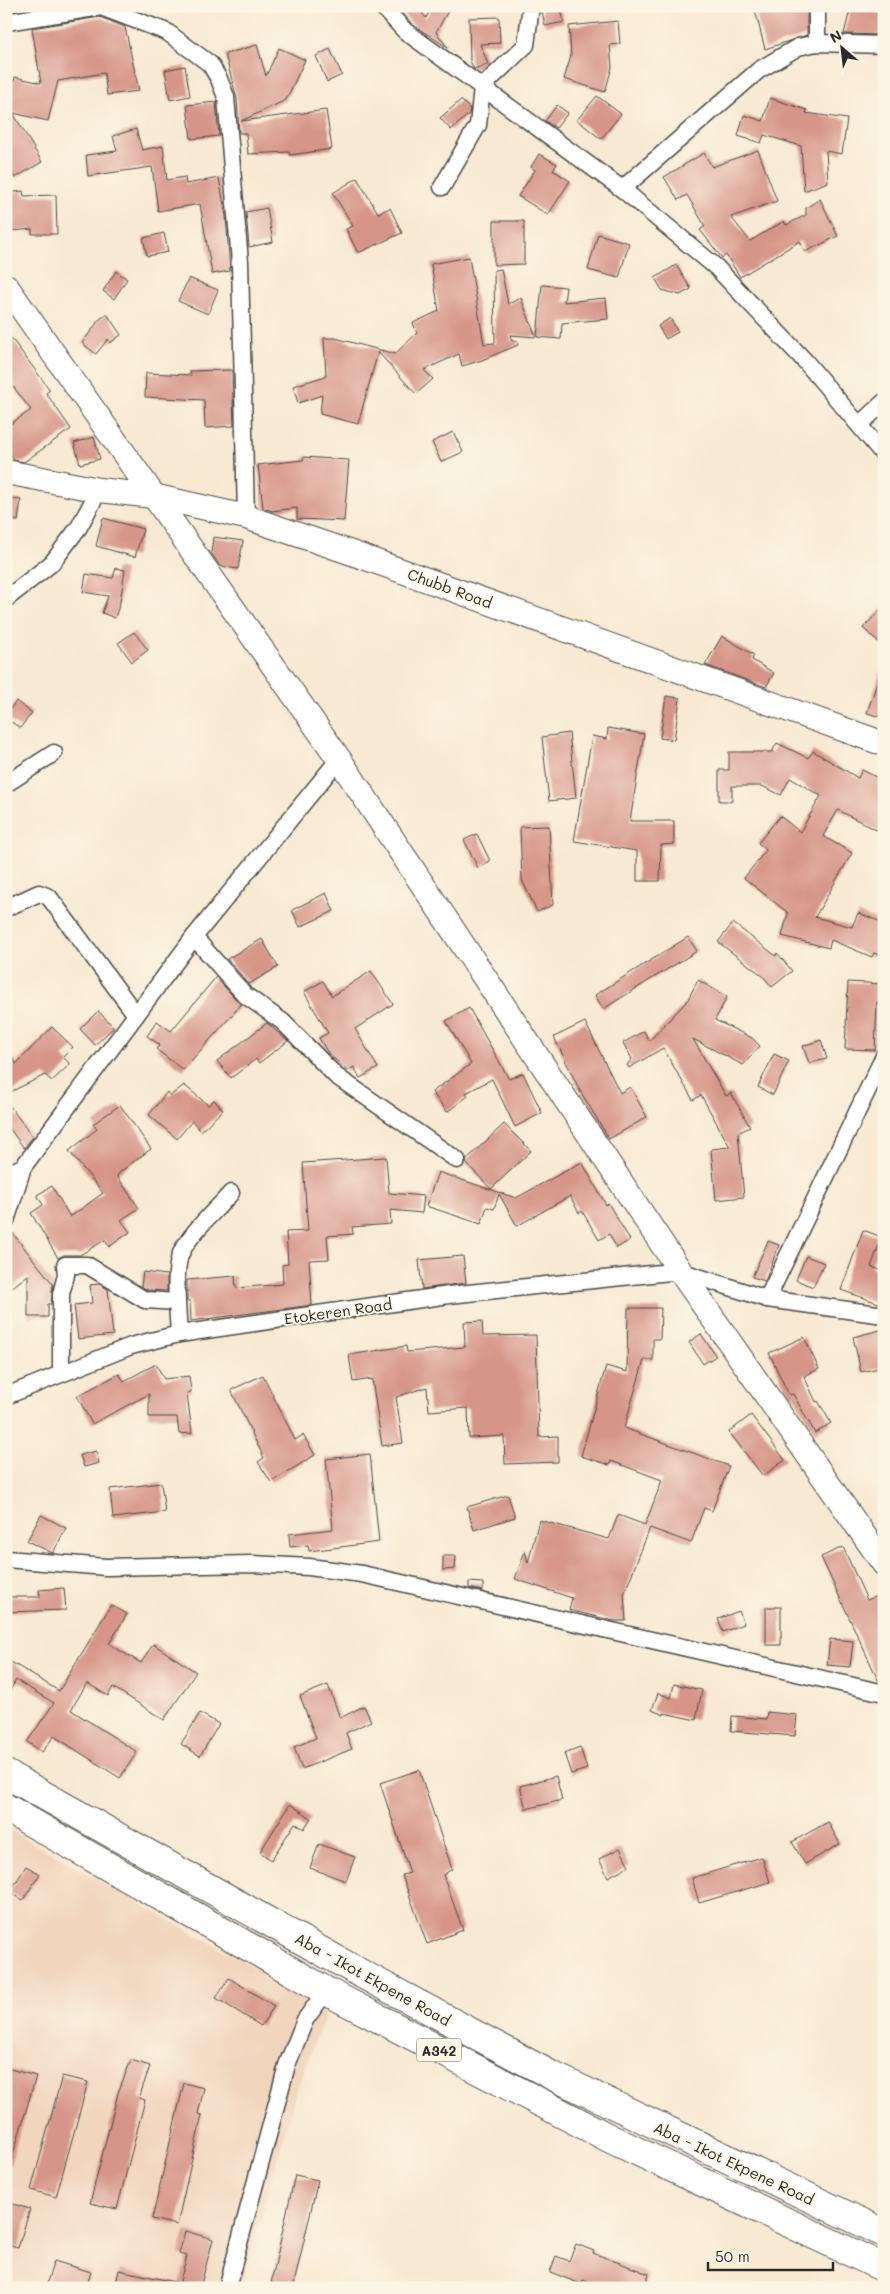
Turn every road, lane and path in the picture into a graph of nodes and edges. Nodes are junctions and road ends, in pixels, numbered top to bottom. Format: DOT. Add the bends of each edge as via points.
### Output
graph roads {
  1 [pos="382,6"];
  2 [pos="531,6"];
  3 [pos="817,6"];
  4 [pos="6,22"];
  5 [pos="817,43"];
  6 [pos="884,45"];
  7 [pos="482,88"];
  8 [pos="442,187"];
  9 [pos="622,189"];
  10 [pos="6,286"];
  11 [pos="884,402"];
  12 [pos="859,425"];
  13 [pos="884,455"];
  14 [pos="6,472"];
  15 [pos="99,490"];
  16 [pos="153,496"];
  17 [pos="246,517"];
  18 [pos="6,599"];
  19 [pos="884,742"];
  20 [pos="54,753"];
  21 [pos="339,759"];
  22 [pos="6,784"];
  23 [pos="6,908"];
  24 [pos="194,937"];
  25 [pos="136,1015"];
  26 [pos="884,1056"];
  27 [pos="458,1160"];
  28 [pos="23,1167"];
  29 [pos="6,1174"];
  30 [pos="230,1193"];
  31 [pos="6,1221"];
  32 [pos="680,1271"];
  33 [pos="767,1299"];
  34 [pos="177,1302"];
  35 [pos="884,1315"];
  36 [pos="179,1334"];
  37 [pos="61,1373"];
  38 [pos="6,1396"];
  39 [pos="6,1559"];
  40 [pos="884,1564"];
  41 [pos="884,1692"];
  42 [pos="6,1774"];
  43 [pos="6,1808"];
  44 [pos="326,1991"];
  45 [pos="884,2234"];
  46 [pos="884,2268"];
  47 [pos="227,2288"];
  1 -- 7 [label="street" via="405,31"];
  2 -- 7 [label="street" via="526,45"];
  3 -- 5 [label="street"];
  4 -- 17 [label="street" via="101,7 167,32 210,64 219,79 226,97 240,262"];
  5 -- 6 [label="street"];
  5 -- 9 [label="street" via="798,47 759,70"];
  7 -- 8 [label="street" via="478,124"];
  7 -- 9 [label="street"];
  9 -- 12 [label="street" via="716,267 805,361"];
  10 -- 16 [label="main road"];
  11 -- 12 [label="street"];
  12 -- 13 [label="street"];
  14 -- 15 [label="main road, Chubb Road"];
  15 -- 16 [label="main road, Chubb Road"];
  15 -- 18 [label="street" via="79,527 52,563"];
  16 -- 17 [label="main road, Chubb Road"];
  16 -- 21 [label="main road"];
  17 -- 19 [label="main road, Chubb Road" via="876,742"];
  20 -- 22 [label="street"];
  21 -- 24 [label="street"];
  21 -- 32 [label="main road"];
  23 -- 25 [label="street" via="39,893 49,897"];
  24 -- 25 [label="street"];
  24 -- 27 [label="street" via="245,995 283,1022 336,1076"];
  25 -- 28 [label="street"];
  26 -- 33 [label="street"];
  28 -- 29 [label="street"];
  28 -- 31 [label="street"];
  30 -- 34 [label="street" via="180,1254"];
  32 -- 33 [label="street"];
  32 -- 36 [label="street, Etokeren Road" via="449,1295"];
  32 -- 40 [label="main road"];
  33 -- 35 [label="street"];
  34 -- 36 [label="street"];
  34 -- 37 [label="street" via="145,1300 87,1264 65,1266 61,1294"];
  36 -- 37 [label="street, Etokeren Road" via="131,1346"];
  37 -- 38 [label="street, Etokeren Road"];
  39 -- 41 [label="street" via="106,1567 262,1564 362,1574"];
  42 -- 45 [label="highway, Aba - Ikot Ekpene Road / A342" via="354,1969 550,2074"];
  43 -- 44 [label="highway, A342"];
  44 -- 46 [label="highway, A342" via="609,2138"];
  44 -- 47 [label="street" via="305,2020 287,2065"];
}
